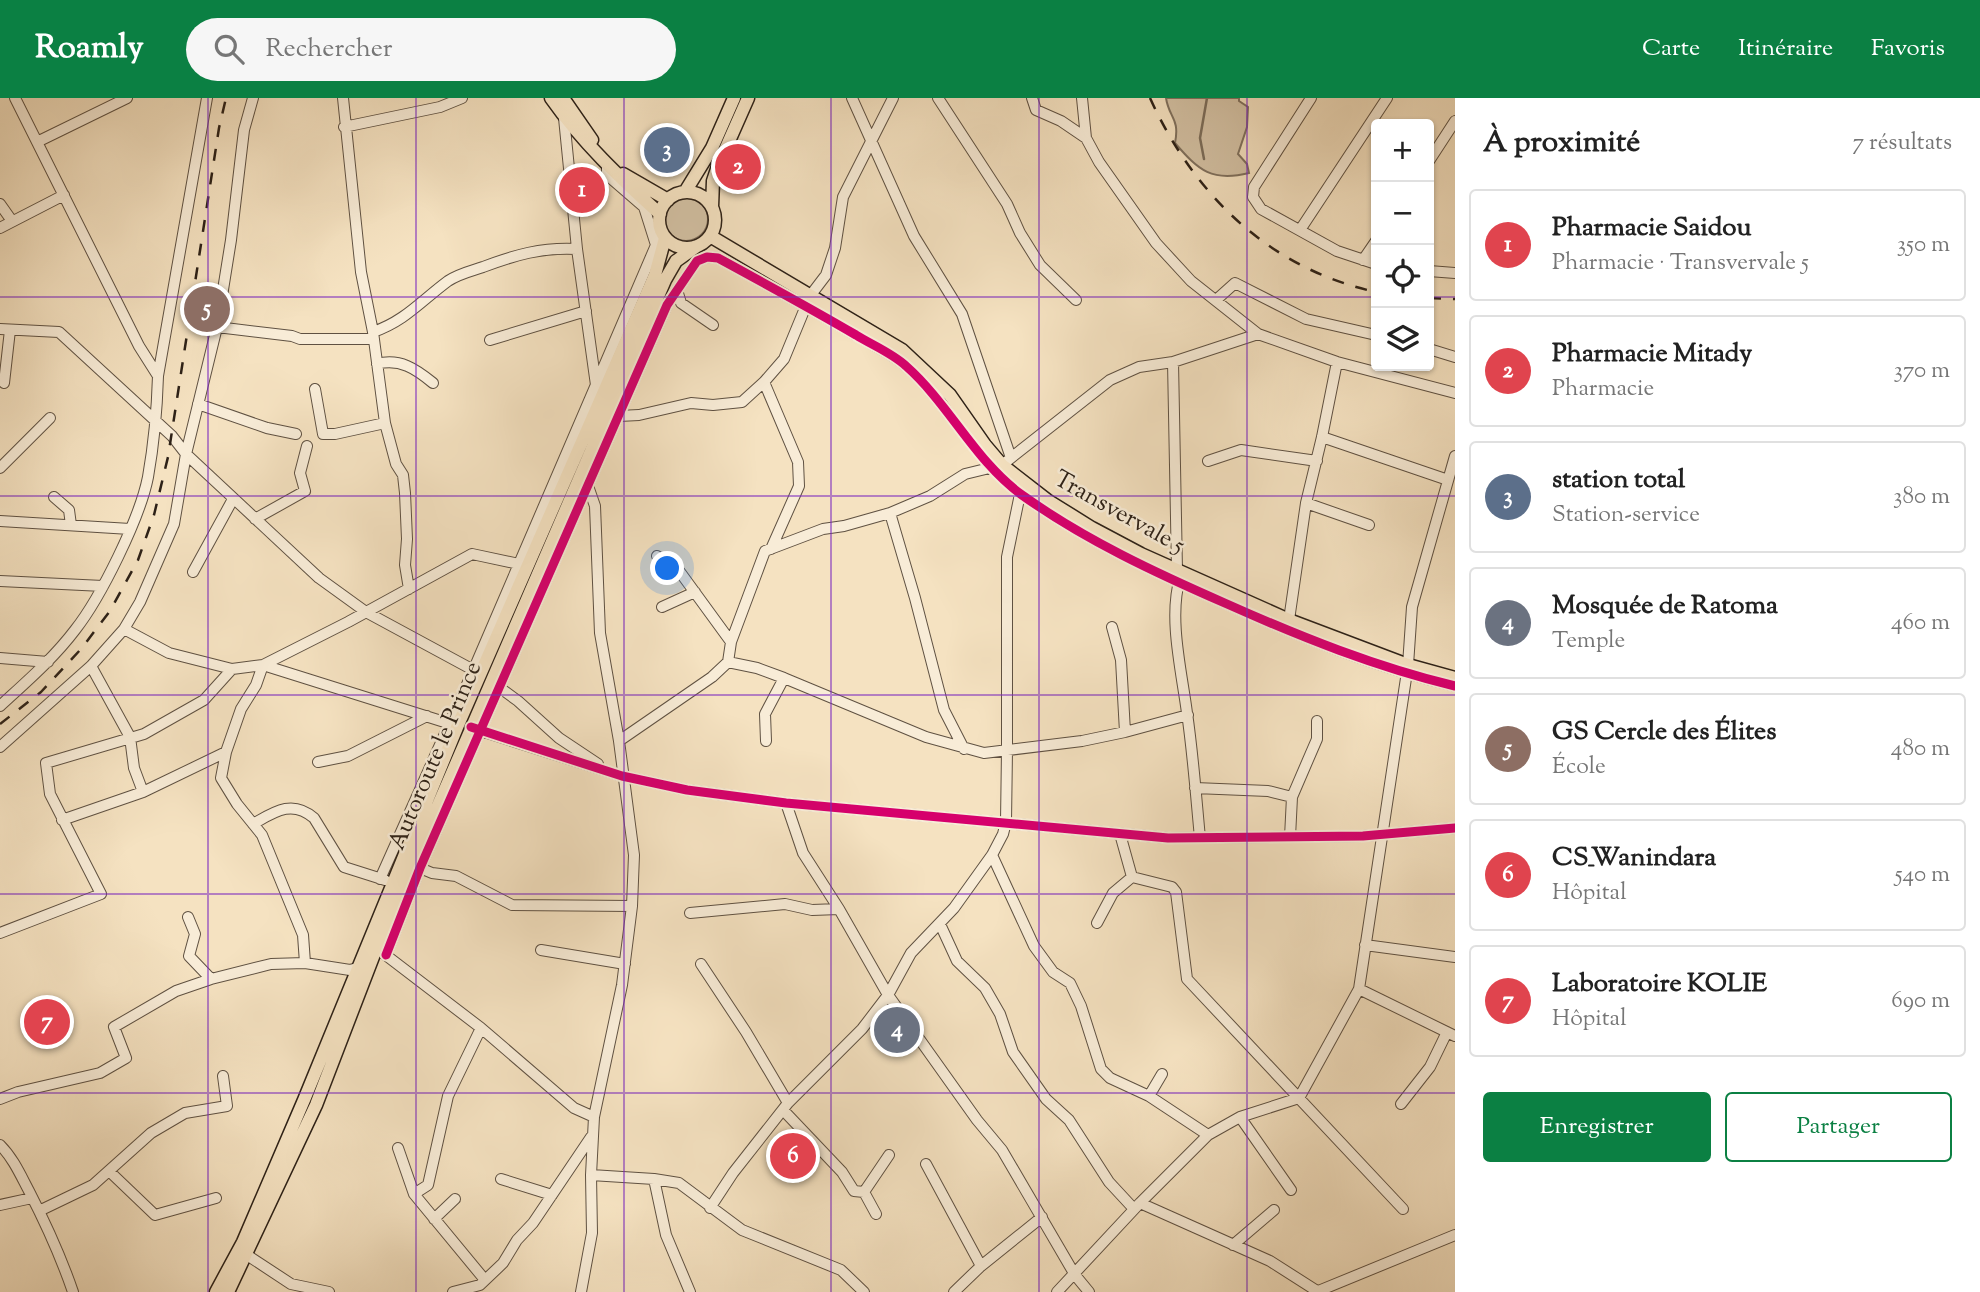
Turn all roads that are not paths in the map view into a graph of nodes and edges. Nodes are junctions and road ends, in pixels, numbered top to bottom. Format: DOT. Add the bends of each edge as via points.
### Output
graph roads {
  1 [pos="15,98"];
  2 [pos="127,98"];
  3 [pos="207,98"];
  4 [pos="253,98"];
  5 [pos="342,98"];
  6 [pos="462,98"];
  7 [pos="551,98"];
  8 [pos="563,98"];
  9 [pos="734,98"];
  10 [pos="748,98"];
  11 [pos="852,98"];
  12 [pos="892,98"];
  13 [pos="938,98"];
  14 [pos="1032,98"];
  15 [pos="1082,98"];
  16 [pos="1311,98"];
  17 [pos="1387,98"];
  18 [pos="564,118"];
  19 [pos="1455,121"];
  20 [pos="344,127"];
  21 [pos="1086,138"];
  22 [pos="872,139"];
  23 [pos="37,142"];
  24 [pos="1434,153"];
  25 [pos="607,166"];
  26 [pos="685,192"];
  27 [pos="64,195"];
  28 [pos="668,200"];
  29 [pos="0,204"];
  30 [pos="712,207"];
  31 [pos="660,214"];
  32 [pos="12,221"];
  33 [pos="0,228"];
  34 [pos="1300,230"];
  35 [pos="710,236"];
  36 [pos="666,238"];
  37 [pos="1373,245"];
  38 [pos="697,246"];
  39 [pos="577,248"];
  40 [pos="1363,260"];
  41 [pos="1371,262"];
  42 [pos="1434,271"];
  43 [pos="1455,273"];
  44 [pos="677,290"];
  45 [pos="643,293"];
  46 [pos="1076,299"];
  47 [pos="1216,300"];
  48 [pos="808,301"];
  49 [pos="586,311"];
  50 [pos="713,325"];
  51 [pos="217,327"];
  52 [pos="5,330"];
  53 [pos="1258,334"];
  54 [pos="1371,334"];
  55 [pos="372,335"];
  56 [pos="490,340"];
  57 [pos="1434,351"];
  58 [pos="1455,357"];
  59 [pos="1173,362"];
  60 [pos="1337,362"];
  61 [pos="377,364"];
  62 [pos="633,369"];
  63 [pos="158,376"];
  64 [pos="764,382"];
  65 [pos="4,383"];
  66 [pos="433,383"];
  67 [pos="596,386"];
  68 [pos="315,389"];
  69 [pos="1455,393"];
  70 [pos="198,404"];
  71 [pos="619,416"];
  72 [pos="50,418"];
  73 [pos="156,423"];
  74 [pos="385,423"];
  75 [pos="296,434"];
  76 [pos="1322,438"];
  77 [pos="307,446"];
  78 [pos="186,454"];
  79 [pos="1455,456"];
  80 [pos="1208,461"];
  81 [pos="1317,461"];
  82 [pos="1001,463"];
  83 [pos="0,468"];
  84 [pos="1448,480"];
  85 [pos="584,484"];
  86 [pos="1020,494"];
  87 [pos="54,497"];
  88 [pos="233,499"];
  89 [pos="1306,503"];
  90 [pos="890,513"];
  91 [pos="255,519"];
  92 [pos="0,521"];
  93 [pos="71,525"];
  94 [pos="1369,525"];
  95 [pos="130,528"];
  96 [pos="771,549"];
  97 [pos="657,556"];
  98 [pos="519,564"];
  99 [pos="193,572"];
  100 [pos="1179,575"];
  101 [pos="0,581"];
  102 [pos="103,586"];
  103 [pos="409,589"];
  104 [pos="695,592"];
  105 [pos="662,607"];
  106 [pos="366,612"];
  107 [pos="1289,620"];
  108 [pos="1112,627"];
  109 [pos="124,629"];
  110 [pos="731,642"];
  111 [pos="0,658"];
  112 [pos="48,662"];
  113 [pos="728,662"];
  114 [pos="263,665"];
  115 [pos="91,666"];
  116 [pos="232,669"];
  117 [pos="1408,670"];
  118 [pos="486,678"];
  119 [pos="784,678"];
  120 [pos="1455,678"];
  121 [pos="1455,686"];
  122 [pos="0,706"];
  123 [pos="1188,715"];
  124 [pos="427,716"];
  125 [pos="1317,721"];
  126 [pos="465,727"];
  127 [pos="1125,732"];
  128 [pos="130,737"];
  129 [pos="619,741"];
  130 [pos="766,741"];
  131 [pos="0,747"];
  132 [pos="964,749"];
  133 [pos="1007,750"];
  134 [pos="226,752"];
  135 [pos="318,762"];
  136 [pos="605,768"];
  137 [pos="622,776"];
  138 [pos="1195,788"];
  139 [pos="143,792"];
  140 [pos="1292,797"];
  141 [pos="786,803"];
  142 [pos="62,820"];
  143 [pos="1006,822"];
  144 [pos="253,824"];
  145 [pos="1455,828"];
  146 [pos="1120,834"];
  147 [pos="1384,834"];
  148 [pos="1290,837"];
  149 [pos="1200,838"];
  150 [pos="992,855"];
  151 [pos="420,868"];
  152 [pos="1132,877"];
  153 [pos="387,881"];
  154 [pos="632,906"];
  155 [pos="839,909"];
  156 [pos="690,913"];
  157 [pos="188,917"];
  158 [pos="1097,923"];
  159 [pos="940,924"];
  160 [pos="0,933"];
  161 [pos="1365,945"];
  162 [pos="541,950"];
  163 [pos="382,952"];
  164 [pos="1455,957"];
  165 [pos="305,963"];
  166 [pos="625,964"];
  167 [pos="701,964"];
  168 [pos="357,968"];
  169 [pos="211,979"];
  170 [pos="1359,989"];
  171 [pos="888,995"];
  172 [pos="481,1028"];
  173 [pos="1451,1034"];
  174 [pos="1162,1074"];
  175 [pos="223,1076"];
  176 [pos="1149,1096"];
  177 [pos="1299,1098"];
  178 [pos="0,1099"];
  179 [pos="1401,1104"];
  180 [pos="786,1107"];
  181 [pos="594,1118"];
  182 [pos="1240,1118"];
  183 [pos="1208,1135"];
  184 [pos="592,1136"];
  185 [pos="0,1145"];
  186 [pos="398,1148"];
  187 [pos="889,1155"];
  188 [pos="926,1164"];
  189 [pos="109,1171"];
  190 [pos="591,1175"];
  191 [pos="654,1179"];
  192 [pos="501,1180"];
  193 [pos="1291,1190"];
  194 [pos="864,1192"];
  195 [pos="414,1194"];
  196 [pos="552,1195"];
  197 [pos="32,1198"];
  198 [pos="216,1198"];
  199 [pos="456,1199"];
  200 [pos="0,1205"];
  201 [pos="1137,1206"];
  202 [pos="710,1208"];
  203 [pos="1402,1209"];
  204 [pos="1274,1210"];
  205 [pos="39,1211"];
  206 [pos="876,1214"];
  207 [pos="1042,1217"];
  208 [pos="434,1219"];
  209 [pos="1455,1235"];
  210 [pos="1233,1245"];
  211 [pos="247,1255"];
  212 [pos="981,1266"];
  213 [pos="1075,1275"];
  214 [pos="485,1280"];
  215 [pos="1316,1291"];
  216 [pos="73,1292"];
  217 [pos="216,1292"];
  218 [pos="228,1292"];
  219 [pos="329,1292"];
  220 [pos="453,1292"];
  221 [pos="581,1292"];
  222 [pos="690,1292"];
  223 [pos="864,1292"];
  224 [pos="954,1292"];
  225 [pos="1057,1292"];
  226 [pos="1089,1292"];
  1 -- 23 [label="street"];
  2 -- 23 [label="street"];
  3 -- 63 [label="street"];
  4 -- 51 [label="street" via="244,130"];
  5 -- 20 [label="street"];
  6 -- 20 [label="street"];
  7 -- 18 [label="main road"];
  8 -- 28 [label="main road" via="597,148 622,174"];
  9 -- 26 [label="main road" via="712,148"];
  10 -- 30 [label="main road" via="713,181"];
  11 -- 22 [label="street"];
  12 -- 22 [label="street"];
  13 -- 46 [label="street" via="1007,204 1040,265"];
  14 -- 21 [label="street" via="1036,110"];
  15 -- 21 [label="street"];
  16 -- 34 [label="street" via="1254,187 1253,197 1261,209"];
  17 -- 34 [label="street"];
  18 -- 25 [label="main road"];
  18 -- 39 [label="street"];
  19 -- 24 [label="street"];
  20 -- 55 [label="street"];
  21 -- 47 [label="street" via="1156,243"];
  22 -- 48 [label="street" via="843,197 826,275"];
  22 -- 82 [label="street" via="914,236 962,314"];
  23 -- 27 [label="street"];
  25 -- 31 [label="main road"];
  25 -- 45 [label="street" via="607,175 644,207 656,246"];
  26 -- 28 [label="main road"];
  26 -- 30 [label="main road" via="701,196"];
  27 -- 32 [label="street"];
  27 -- 63 [label="street"];
  28 -- 31 [label="main road"];
  29 -- 32 [label="street"];
  30 -- 35 [label="main road" via="715,222"];
  31 -- 36 [label="main road"];
  32 -- 33 [label="street"];
  34 -- 40 [label="street"];
  35 -- 38 [label="main road"];
  35 -- 48 [label="main road, Transvervale 5"];
  36 -- 38 [label="main road" via="680,247"];
  36 -- 45 [label="main road, Autoroute le Prince"];
  37 -- 40 [label="street"];
  38 -- 62 [label="main road, Autoroute le Prince" via="676,261 665,280"];
  39 -- 49 [label="street"];
  39 -- 55 [label="street" via="522,253 457,276"];
  40 -- 41 [label="street"];
  42 -- 43 [label="street"];
  44 -- 48 [label="street" via="697,261 707,257"];
  44 -- 50 [label="street" via="681,303"];
  44 -- 62 [label="street"];
  45 -- 67 [label="street"];
  45 -- 118 [label="main road, Autoroute le Prince"];
  47 -- 53 [label="street"];
  47 -- 54 [label="street" via="1235,284 1306,319"];
  48 -- 64 [label="street" via="783,359"];
  48 -- 82 [label="main road, Transvervale 5" via="902,350 950,395"];
  49 -- 56 [label="street"];
  49 -- 67 [label="street"];
  51 -- 55 [label="street" via="300,340"];
  51 -- 70 [label="street"];
  52 -- 65 [label="street"];
  52 -- 73 [label="street" via="59,332"];
  53 -- 59 [label="street"];
  53 -- 60 [label="street"];
  55 -- 61 [label="street"];
  57 -- 58 [label="street"];
  59 -- 82 [label="street" via="1139,367 1110,380"];
  59 -- 100 [label="street"];
  60 -- 69 [label="street"];
  60 -- 76 [label="street"];
  61 -- 66 [label="street" via="388,361 412,367"];
  61 -- 74 [label="street"];
  62 -- 71 [label="street"];
  62 -- 85 [label="main road, Autoroute le Prince"];
  63 -- 73 [label="street"];
  64 -- 71 [label="street" via="742,402 691,403"];
  64 -- 96 [label="street" via="797,462 799,485"];
  67 -- 98 [label="street"];
  68 -- 74 [label="street" via="323,434"];
  70 -- 75 [label="street"];
  70 -- 78 [label="street"];
  71 -- 85 [label="street"];
  72 -- 83 [label="street"];
  73 -- 78 [label="street"];
  73 -- 95 [label="street" via="147,480"];
  74 -- 103 [label="street" via="405,493"];
  76 -- 81 [label="street"];
  76 -- 84 [label="street"];
  77 -- 91 [label="street" via="300,473 305,491"];
  78 -- 88 [label="street"];
  78 -- 109 [label="street" via="174,524"];
  79 -- 84 [label="street"];
  80 -- 81 [label="street" via="1241,450"];
  81 -- 89 [label="street"];
  82 -- 86 [label="street"];
  82 -- 90 [label="street" via="965,474"];
  82 -- 100 [label="main road, Transvervale 5" via="1047,500"];
  84 -- 117 [label="street" via="1412,607"];
  85 -- 118 [label="main road, Autoroute le Prince"];
  85 -- 129 [label="street" via="594,506 600,633"];
  86 -- 100 [label="street" via="1077,531"];
  86 -- 133 [label="street" via="1007,558"];
  87 -- 93 [label="street" via="69,510"];
  88 -- 91 [label="street"];
  88 -- 99 [label="street"];
  89 -- 94 [label="street"];
  89 -- 107 [label="street"];
  90 -- 96 [label="street" via="823,529"];
  90 -- 132 [label="street" via="944,710"];
  91 -- 106 [label="street" via="319,578"];
  92 -- 93 [label="street"];
  93 -- 95 [label="street"];
  95 -- 102 [label="street"];
  96 -- 110 [label="street" via="765,551"];
  97 -- 104 [label="street" via="680,572"];
  98 -- 103 [label="street" via="472,554"];
  98 -- 118 [label="street"];
  100 -- 107 [label="main road, Transvervale 5"];
  100 -- 117 [label="street" via="1303,637"];
  100 -- 123 [label="street" via="1177,626"];
  101 -- 102 [label="street"];
  102 -- 112 [label="street" via="77,629"];
  103 -- 106 [label="street"];
  104 -- 105 [label="street"];
  104 -- 110 [label="street"];
  106 -- 114 [label="street"];
  106 -- 118 [label="street"];
  107 -- 117 [label="main road, Transvervale 5"];
  108 -- 127 [label="street" via="1121,660"];
  109 -- 115 [label="street"];
  109 -- 116 [label="street" via="169,653"];
  110 -- 113 [label="street"];
  111 -- 112 [label="street"];
  112 -- 122 [label="street"];
  113 -- 119 [label="street"];
  113 -- 129 [label="street"];
  114 -- 116 [label="street"];
  114 -- 124 [label="street"];
  114 -- 134 [label="street"];
  115 -- 128 [label="street"];
  115 -- 131 [label="street"];
  116 -- 128 [label="street" via="204,701"];
  117 -- 120 [label="main road, Transvervale 5"];
  117 -- 121 [label="street"];
  117 -- 147 [label="street"];
  118 -- 126 [label="main road, Autoroute le Prince"];
  118 -- 126 [label="street"];
  118 -- 136 [label="street" via="559,738"];
  119 -- 130 [label="street" via="765,714"];
  119 -- 132 [label="street"];
  123 -- 127 [label="street"];
  123 -- 138 [label="street"];
  124 -- 126 [label="street"];
  124 -- 135 [label="street" via="348,756"];
  125 -- 140 [label="street" via="1318,739"];
  126 -- 136 [label="street"];
  126 -- 151 [label="street"];
  126 -- 153 [label="main road, Autoroute le Prince"];
  126 -- 163 [label="main road, Autoroute le Prince"];
  127 -- 133 [label="street"];
  128 -- 139 [label="street"];
  128 -- 142 [label="street" via="46,763 50,794"];
  129 -- 137 [label="street"];
  132 -- 133 [label="street" via="984,753"];
  133 -- 143 [label="street"];
  134 -- 139 [label="street"];
  134 -- 144 [label="street" via="221,778"];
  136 -- 137 [label="street"];
  137 -- 141 [label="street"];
  137 -- 154 [label="street" via="634,855"];
  138 -- 140 [label="street" via="1268,791"];
  138 -- 149 [label="street"];
  139 -- 142 [label="street"];
  140 -- 148 [label="street"];
  141 -- 143 [label="street"];
  141 -- 155 [label="street" via="803,853"];
  142 -- 160 [label="street" via="101,894"];
  143 -- 146 [label="street"];
  143 -- 150 [label="street"];
  144 -- 153 [label="street" via="282,807 307,813 344,867"];
  144 -- 165 [label="street" via="262,835 303,935"];
  145 -- 147 [label="street"];
  146 -- 149 [label="street"];
  146 -- 152 [label="street"];
  147 -- 148 [label="street"];
  147 -- 161 [label="street"];
  148 -- 149 [label="street"];
  150 -- 159 [label="street"];
  150 -- 176 [label="street" via="1034,946 1053,972 1070,984 1082,1006 1101,1069"];
  151 -- 154 [label="street" via="456,876 512,905"];
  151 -- 163 [label="street"];
  152 -- 158 [label="street" via="1113,893"];
  152 -- 177 [label="street" via="1176,892 1187,979"];
  153 -- 168 [label="main road, Autoroute le Prince"];
  154 -- 166 [label="street"];
  155 -- 156 [label="street" via="811,910 785,904"];
  155 -- 171 [label="street"];
  157 -- 169 [label="street" via="195,931 190,958"];
  159 -- 171 [label="street" via="911,953"];
  159 -- 201 [label="street" via="957,961 985,988 1013,1052 1046,1099 1069,1120 1109,1182"];
  161 -- 164 [label="street"];
  161 -- 170 [label="street"];
  162 -- 166 [label="street"];
  163 -- 172 [label="street"];
  163 -- 211 [label="main road, Autoroute le Prince"];
  165 -- 168 [label="street"];
  165 -- 169 [label="street" via="271,964"];
  166 -- 181 [label="street"];
  167 -- 180 [label="street" via="746,1032"];
  168 -- 217 [label="main road, Autoroute le Prince" via="243,1242"];
  169 -- 178 [label="street" via="176,990 114,1027 126,1058 100,1073"];
  170 -- 173 [label="street"];
  170 -- 177 [label="street"];
  171 -- 180 [label="street" via="862,1029"];
  171 -- 207 [label="street" via="1002,1150"];
  172 -- 181 [label="street" via="575,1108"];
  172 -- 195 [label="street" via="448,1096 428,1185"];
  173 -- 179 [label="street"];
  174 -- 176 [label="street"];
  175 -- 189 [label="street" via="227,1106 184,1113 151,1133"];
  176 -- 183 [label="street"];
  177 -- 182 [label="street"];
  177 -- 203 [label="street"];
  180 -- 194 [label="street" via="854,1191"];
  180 -- 202 [label="street"];
  181 -- 184 [label="street"];
  182 -- 183 [label="street"];
  182 -- 193 [label="street"];
  183 -- 201 [label="street"];
  184 -- 190 [label="street"];
  184 -- 196 [label="street"];
  185 -- 197 [label="street" via="11,1156"];
  186 -- 195 [label="street"];
  187 -- 194 [label="street"];
  188 -- 212 [label="street"];
  189 -- 198 [label="street" via="155,1215"];
  189 -- 205 [label="street" via="93,1185"];
  190 -- 191 [label="street"];
  190 -- 221 [label="street" via="592,1233"];
  191 -- 202 [label="street" via="679,1183"];
  191 -- 222 [label="street" via="666,1235"];
  192 -- 196 [label="street"];
  194 -- 206 [label="street"];
  195 -- 208 [label="street"];
  196 -- 214 [label="street" via="503,1263"];
  197 -- 200 [label="street"];
  197 -- 205 [label="street"];
  199 -- 208 [label="street"];
  201 -- 210 [label="street"];
  201 -- 213 [label="street"];
  202 -- 223 [label="street" via="742,1230 841,1270"];
  204 -- 210 [label="street"];
  205 -- 216 [label="street"];
  207 -- 212 [label="street"];
  207 -- 213 [label="street"];
  208 -- 214 [label="street"];
  209 -- 215 [label="street"];
  210 -- 215 [label="street" via="1270,1261"];
  211 -- 218 [label="main road, Autoroute le Prince"];
  211 -- 219 [label="street" via="291,1284"];
  212 -- 224 [label="street"];
  213 -- 225 [label="street"];
  213 -- 226 [label="street"];
  214 -- 220 [label="street"];
}
